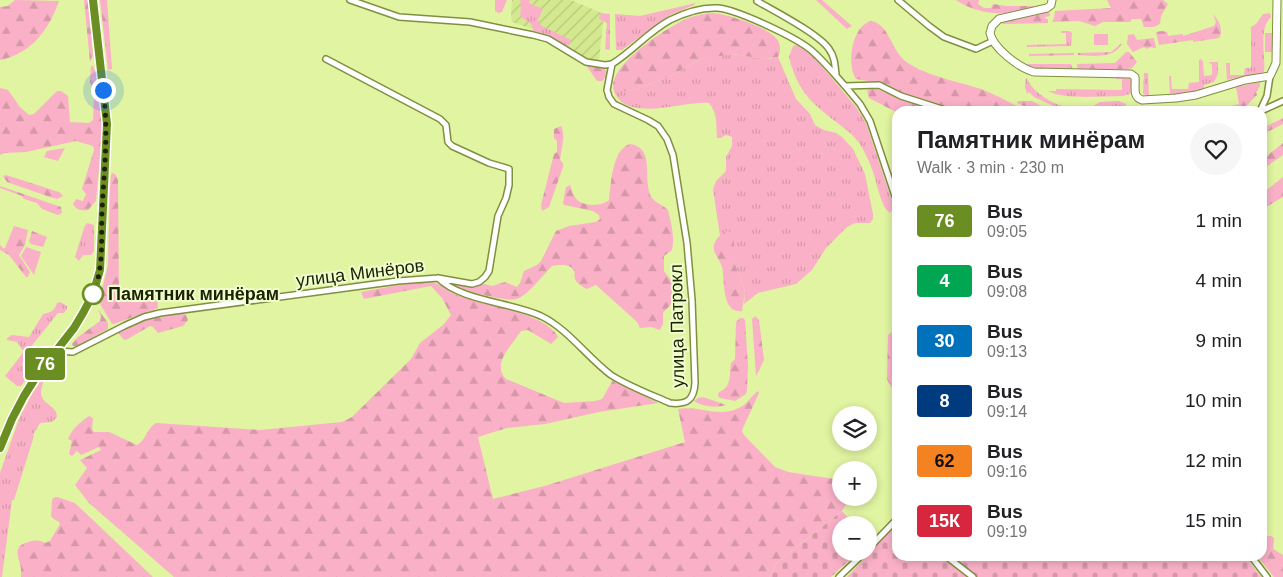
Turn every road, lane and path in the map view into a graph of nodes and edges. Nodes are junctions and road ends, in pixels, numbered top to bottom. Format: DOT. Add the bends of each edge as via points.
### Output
graph roads {
  1 [pos="93,0"];
  2 [pos="350,0"];
  3 [pos="898,0"];
  4 [pos="1052,0"];
  5 [pos="1277,0"];
  6 [pos="757,1"];
  7 [pos="992,41"];
  8 [pos="326,59"];
  9 [pos="612,64"];
  10 [pos="836,76"];
  11 [pos="1270,76"];
  12 [pos="845,86"];
  13 [pos="1283,101"];
  14 [pos="933,106"];
  15 [pos="1263,106"];
  16 [pos="1267,108"];
  17 [pos="892,187"];
  18 [pos="438,278"];
  19 [pos="56,351"];
  20 [pos="0,448"];
  21 [pos="892,524"];
  22 [pos="877,540"];
  23 [pos="856,561"];
  24 [pos="952,561"];
  25 [pos="1255,561"];
  26 [pos="839,577"];
  27 [pos="973,577"];
  28 [pos="1268,577"];
  1 -- 19 [label="main road" via="107,124 102,257 92,297"];
  2 -- 9 [label="street" via="399,16 470,22 533,35 586,62"];
  3 -- 7 [label="street" via="944,37 972,49"];
  4 -- 7 [label="main road" via="1047,8 996,21 990,33"];
  5 -- 11 [label="main road" via="1276,63"];
  6 -- 10 [label="street" via="828,47"];
  7 -- 11 [label="main road" via="1021,68 1034,72 1131,74 1135,77 1135,95 1142,100 1196,95"];
  8 -- 18 [label="street, улица Минёров" via="440,120 446,125 448,142 452,146 509,169 506,198 498,216 489,271 479,282 472,284"];
  9 -- 10 [label="street" via="672,19 719,8 774,28 799,42"];
  9 -- 18 [label="street, улица Патрокл" via="607,90 609,97 614,104 658,126 673,155 691,284 695,382 691,398 679,404 655,396 612,375 546,319 450,288"];
  10 -- 12 [label="street"];
  11 -- 15 [label="street"];
  12 -- 14 [label="street" via="879,85"];
  12 -- 17 [label="street" via="870,121"];
  13 -- 16 [label="street"];
  18 -- 19 [label="street, улица Минёров" via="160,313 144,317 73,352"];
  19 -- 20 [label="main road" via="24,396"];
  21 -- 22 [label="street"];
  23 -- 26 [label="street"];
  24 -- 27 [label="street"];
  25 -- 28 [label="street"];
}
